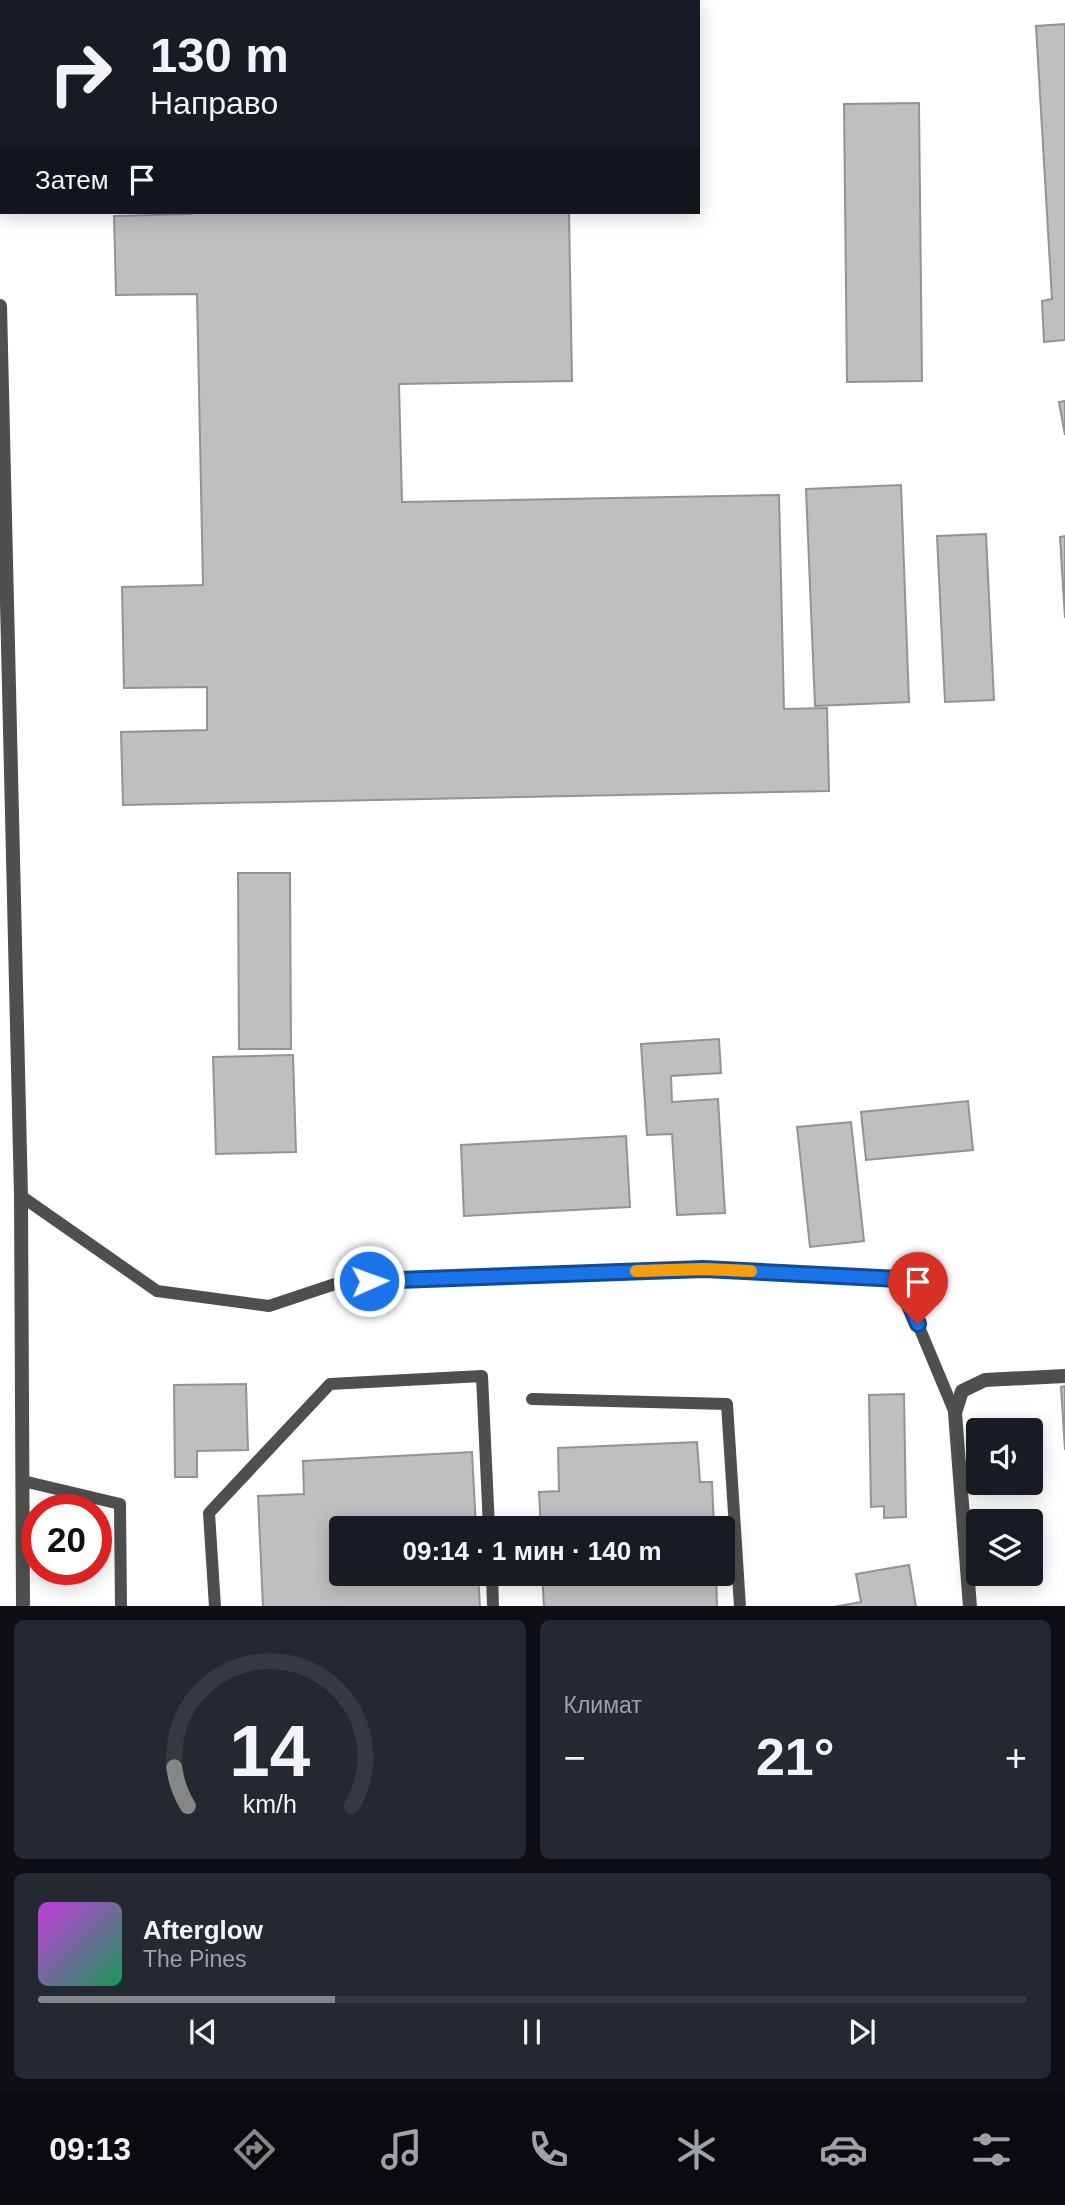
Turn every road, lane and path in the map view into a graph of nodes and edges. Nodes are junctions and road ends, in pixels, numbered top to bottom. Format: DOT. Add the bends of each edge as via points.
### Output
graph roads {
  1 [pos="0,306"];
  2 [pos="21,1196"];
  3 [pos="1065,1376"];
  4 [pos="532,1399"];
  5 [pos="955,1413"];
  6 [pos="23,1481"];
  7 [pos="488,1516"];
  8 [pos="492,1586"];
  9 [pos="23,1606"];
  10 [pos="121,1606"];
  11 [pos="215,1606"];
  12 [pos="493,1606"];
  13 [pos="740,1606"];
  14 [pos="970,1606"];
  1 -- 2 [label="street"];
  2 -- 5 [label="lane" via="157,1292 269,1306 341,1282 704,1269 899,1279"];
  2 -- 6 [label="street"];
  3 -- 5 [label="street" via="985,1380 962,1391"];
  4 -- 13 [label="lane" via="727,1404"];
  5 -- 14 [label="street"];
  6 -- 9 [label="street"];
  6 -- 10 [label="lane" via="120,1504"];
  7 -- 11 [label="lane" via="482,1376 330,1384 209,1513"];
  8 -- 12 [label="lane"];
}
